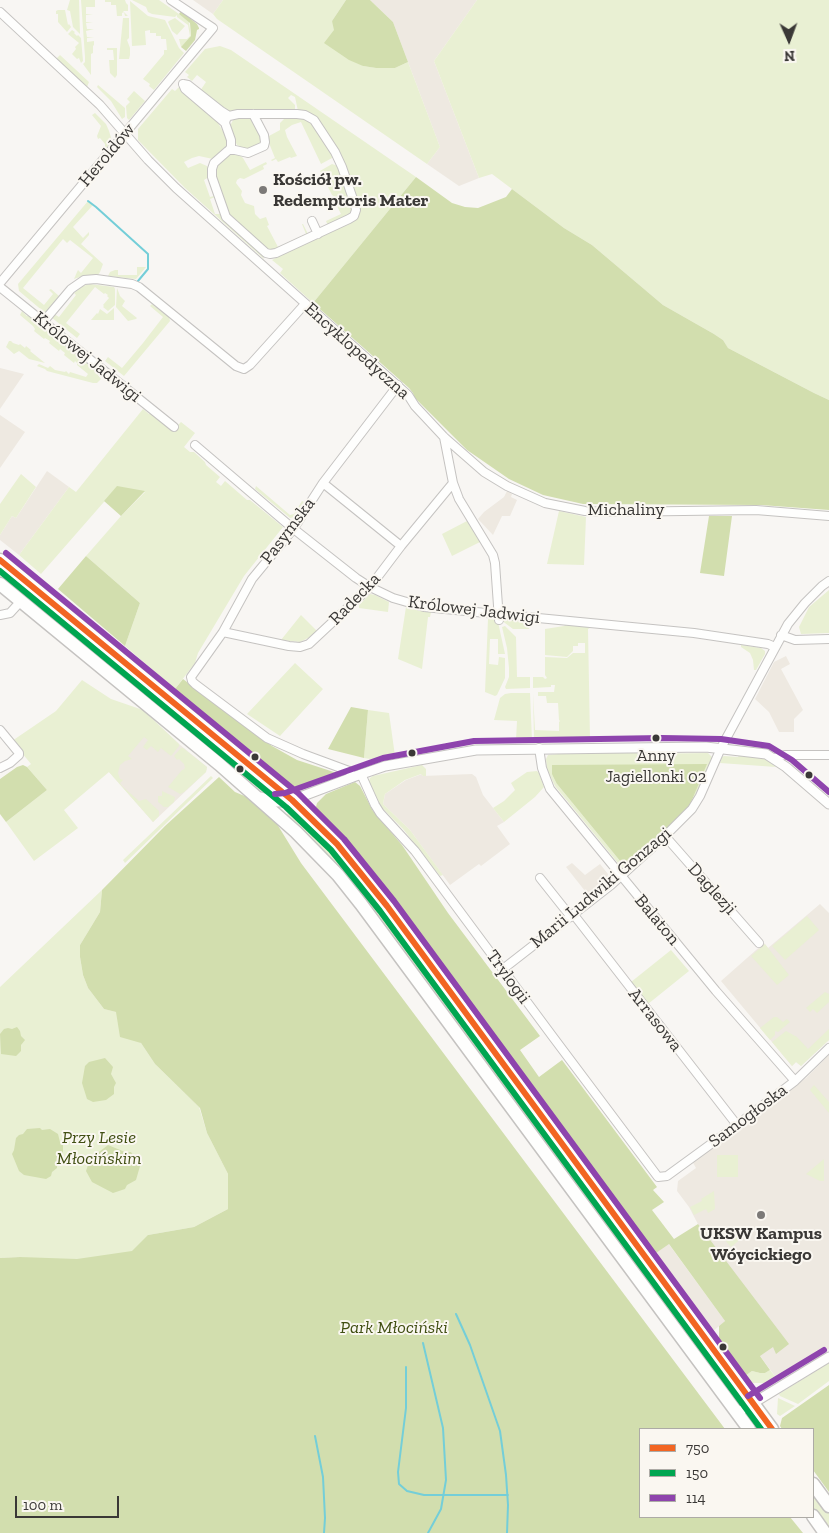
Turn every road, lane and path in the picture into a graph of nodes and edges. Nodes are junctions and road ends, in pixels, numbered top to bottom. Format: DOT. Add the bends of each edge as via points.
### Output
graph roads {
  1 [pos="172,0"];
  2 [pos="0,12"];
  3 [pos="219,113"];
  4 [pos="253,114"];
  5 [pos="227,120"];
  6 [pos="125,134"];
  7 [pos="230,150"];
  8 [pos="312,221"];
  9 [pos="318,234"];
  10 [pos="270,254"];
  11 [pos="262,265"];
  12 [pos="0,282"];
  13 [pos="0,287"];
  14 [pos="305,304"];
  15 [pos="44,321"];
  16 [pos="398,385"];
  17 [pos="174,427"];
  18 [pos="444,437"];
  19 [pos="194,445"];
  20 [pos="323,483"];
  21 [pos="453,483"];
  22 [pos="829,516"];
  23 [pos="294,528"];
  24 [pos="401,546"];
  25 [pos="0,560"];
  26 [pos="829,581"];
  27 [pos="0,584"];
  28 [pos="370,587"];
  29 [pos="21,601"];
  30 [pos="498,614"];
  31 [pos="0,615"];
  32 [pos="223,632"];
  33 [pos="781,635"];
  34 [pos="829,639"];
  35 [pos="775,647"];
  36 [pos="0,730"];
  37 [pos="539,748"];
  38 [pos="721,748"];
  39 [pos="829,755"];
  40 [pos="774,758"];
  41 [pos="0,768"];
  42 [pos="357,775"];
  43 [pos="250,791"];
  44 [pos="292,800"];
  45 [pos="829,804"];
  46 [pos="665,836"];
  47 [pos="621,875"];
  48 [pos="540,878"];
  49 [pos="572,916"];
  50 [pos="759,943"];
  51 [pos="503,969"];
  52 [pos="829,1048"];
  53 [pos="795,1081"];
  54 [pos="737,1125"];
  55 [pos="661,1177"];
  56 [pos="829,1356"];
  57 [pos="753,1403"];
  58 [pos="737,1413"];
  59 [pos="748,1428"];
  60 [pos="771,1428"];
  61 [pos="814,1485"];
  62 [pos="829,1506"];
  63 [pos="814,1517"];
  64 [pos="825,1533"];
  1 -- 6 [label="street, Heroldów" via="213,28"];
  2 -- 6 [label="street, Encyklopedyczna" via="90,96"];
  3 -- 3 [label="street" via="188,85 183,84 185,89"];
  3 -- 5 [label="street"];
  4 -- 5 [label="street" via="238,114"];
  4 -- 7 [label="street" via="265,137 264,146 248,153"];
  4 -- 9 [label="street" via="308,116 316,122 335,152 356,210 349,220"];
  5 -- 7 [label="street" via="232,144"];
  6 -- 11 [label="street, Encyklopedyczna" via="176,188"];
  6 -- 12 [label="street, Heroldów"];
  7 -- 10 [label="street" via="216,160 212,169 222,211"];
  8 -- 9 [label="street"];
  9 -- 10 [label="street"];
  10 -- 11 [label="street"];
  11 -- 14 [label="street, Encyklopedyczna"];
  13 -- 15 [label="street, Królowej Jadwigi"];
  14 -- 15 [label="street" via="244,369 132,284 84,280 71,289"];
  14 -- 16 [label="street, Encyklopedyczna"];
  15 -- 17 [label="street, Królowej Jadwigi"];
  16 -- 18 [label="street, Encyklopedyczna"];
  16 -- 20 [label="street, Pasymska"];
  18 -- 21 [label="street"];
  18 -- 22 [label="street, Michaliny" via="484,472 507,486 560,507 610,512 756,510"];
  19 -- 23 [label="street, Królowej Jadwigi"];
  20 -- 23 [label="street, Pasymska"];
  20 -- 24 [label="street"];
  21 -- 24 [label="street, Radecka"];
  21 -- 30 [label="street" via="459,499 493,555"];
  23 -- 28 [label="street, Królowej Jadwigi"];
  23 -- 32 [label="street, Pasymska" via="252,579"];
  24 -- 28 [label="street, Radecka"];
  25 -- 44 [label="highway"];
  26 -- 33 [label="street, Marii Ludwiki Gonzagi" via="805,603"];
  27 -- 29 [label="highway"];
  28 -- 30 [label="street, Królowej Jadwigi" via="424,607"];
  28 -- 32 [label="street, Radecka" via="306,645 290,646"];
  29 -- 31 [label="street" via="10,613"];
  29 -- 43 [label="highway"];
  30 -- 35 [label="street, Królowej Jadwigi" via="694,633"];
  32 -- 42 [label="street, Pasymska" via="193,673 195,684 267,738"];
  33 -- 34 [label="street" via="795,640"];
  33 -- 35 [label="street, Marii Ludwiki Gonzagi"];
  35 -- 38 [label="street, Marii Ludwiki Gonzagi"];
  36 -- 41 [label="street" via="19,753"];
  37 -- 38 [label="street"];
  37 -- 42 [label="street" via="476,750 385,766"];
  37 -- 47 [label="street, Balaton" via="550,789"];
  38 -- 40 [label="street"];
  38 -- 46 [label="street, Marii Ludwiki Gonzagi" via="696,804"];
  39 -- 40 [label="street"];
  40 -- 45 [label="street"];
  42 -- 44 [label="street"];
  42 -- 51 [label="street, Trylogii" via="380,813 416,851"];
  43 -- 44 [label="street" via="275,802"];
  43 -- 58 [label="highway" via="306,841 353,893"];
  44 -- 57 [label="highway" via="367,880"];
  46 -- 47 [label="street, Marii Ludwiki Gonzagi"];
  46 -- 50 [label="street, Daglezji"];
  47 -- 49 [label="street, Marii Ludwiki Gonzagi"];
  47 -- 53 [label="street, Balaton"];
  48 -- 49 [label="street, Arrasowa"];
  49 -- 51 [label="street, Marii Ludwiki Gonzagi"];
  49 -- 54 [label="street, Arrasowa"];
  51 -- 55 [label="street, Trylogii"];
  52 -- 53 [label="street, Samogłoska"];
  53 -- 54 [label="street, Samogłoska"];
  54 -- 55 [label="street, Samogłoska"];
  56 -- 57 [label="street"];
  57 -- 58 [label="street"];
  57 -- 60 [label="highway"];
  58 -- 59 [label="highway"];
  61 -- 62 [label="highway"];
  63 -- 64 [label="highway"];
}
